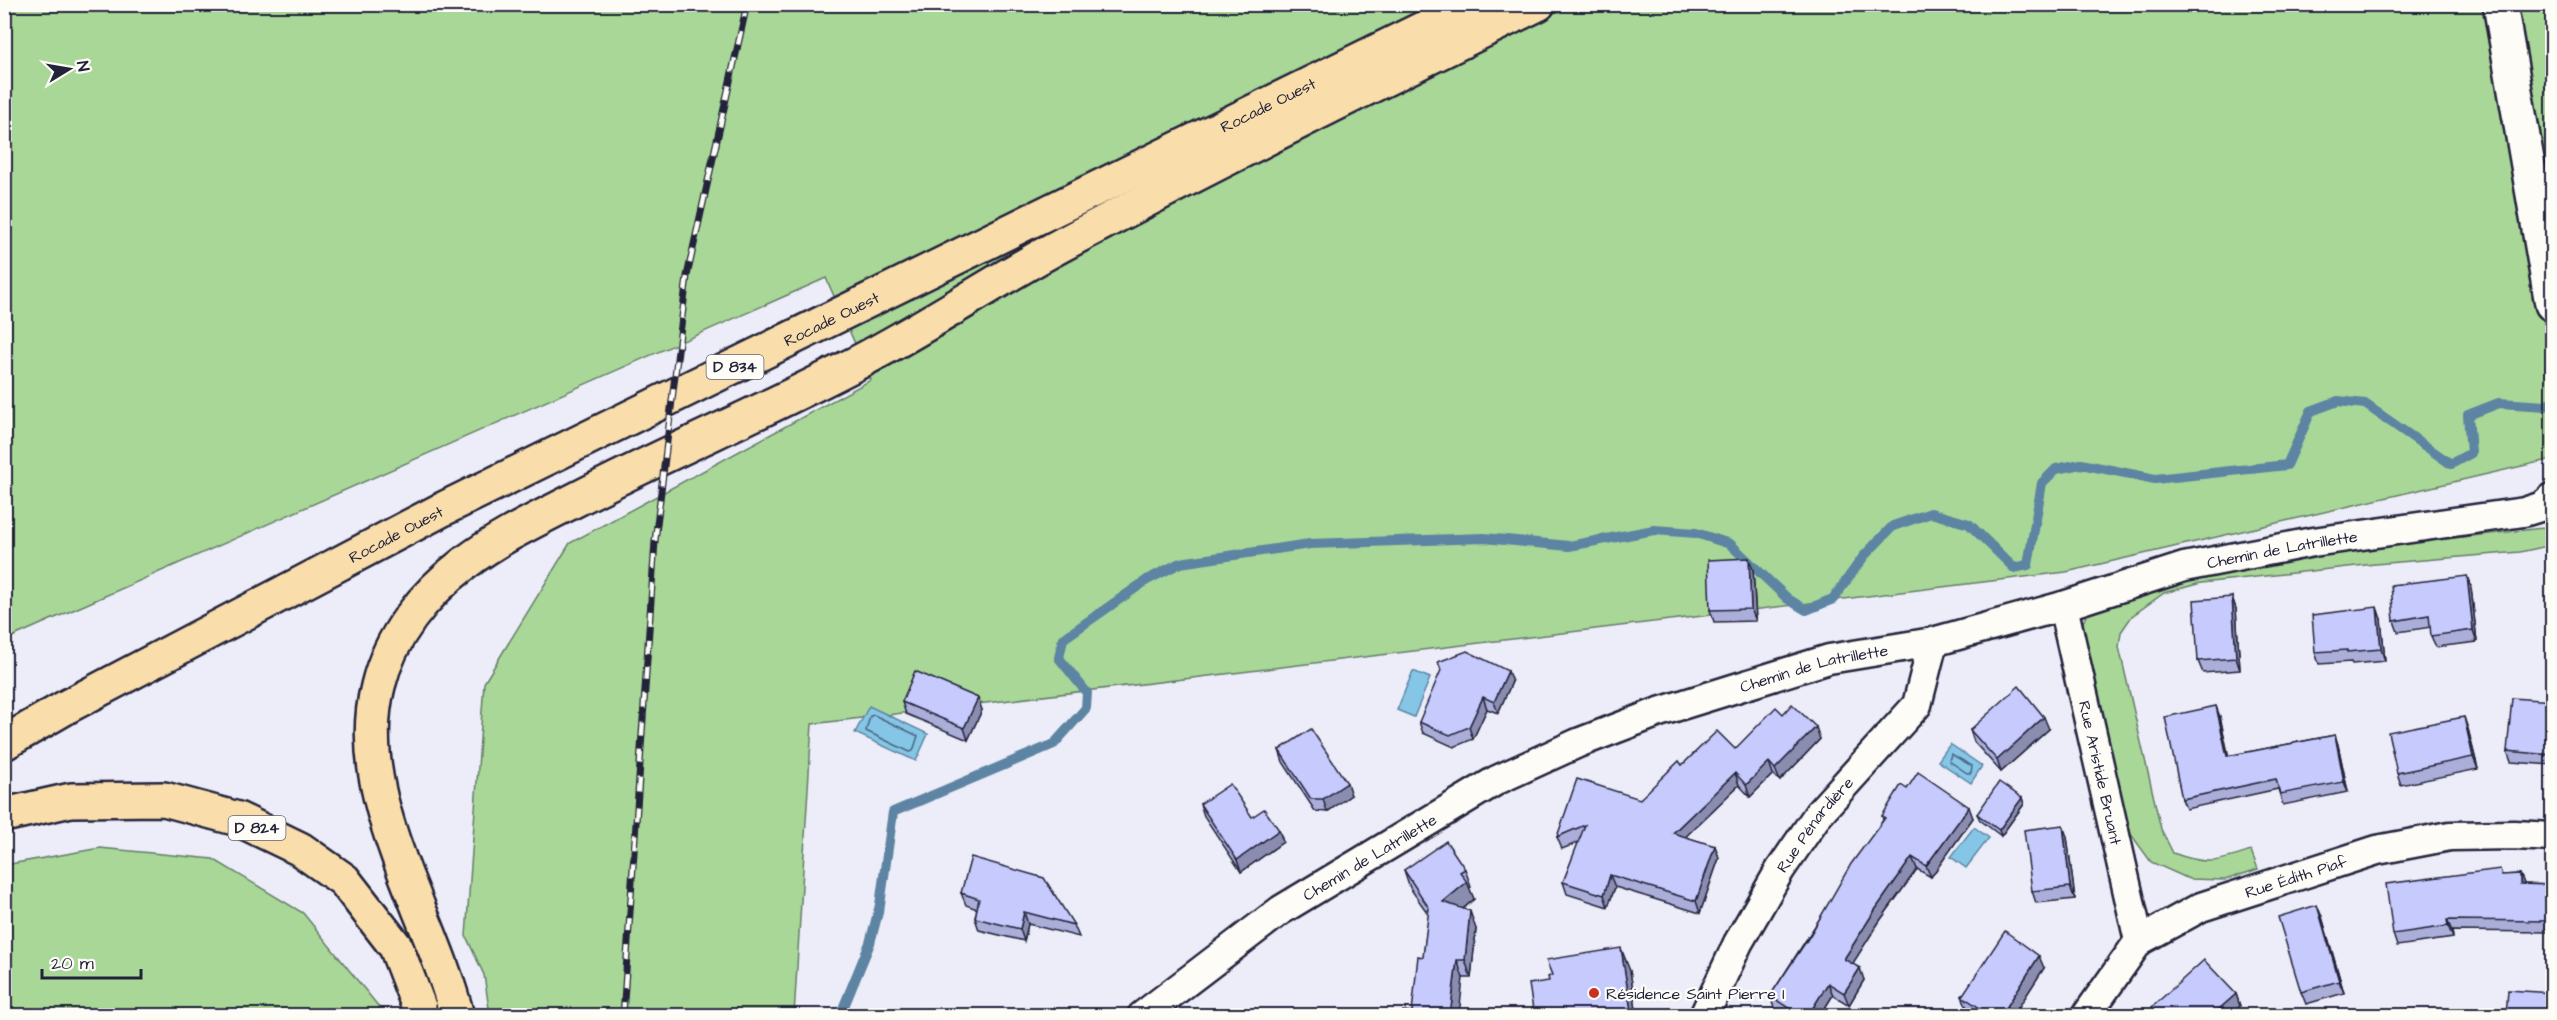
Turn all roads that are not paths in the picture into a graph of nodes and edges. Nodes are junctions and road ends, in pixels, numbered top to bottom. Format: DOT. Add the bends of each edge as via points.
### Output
graph roads {
  1 [pos="1473,4"];
  2 [pos="1538,4"];
  3 [pos="2500,4"];
  4 [pos="2553,304"];
  5 [pos="2553,498"];
  6 [pos="2063,606"];
  7 [pos="1933,642"];
  8 [pos="4,743"];
  9 [pos="4,815"];
  10 [pos="2553,837"];
  11 [pos="2139,941"];
  12 [pos="419,1016"];
  13 [pos="457,1016"];
  14 [pos="1142,1016"];
  15 [pos="1704,1016"];
  16 [pos="2086,1016"];
  1 -- 8 [label="main road, Rocade Ouest / D 834" via="445,508"];
  2 -- 13 [label="main road" via="1060,246 849,367 513,531 490,544 432,592 408,620 390,652 372,719 381,801 388,828 441,961"];
  3 -- 4 [label="street"];
  5 -- 6 [label="street, Chemin de Latrillette" via="2524,512 2313,542 2184,567"];
  6 -- 7 [label="street, Chemin de Latrillette"];
  6 -- 11 [label="street, Rue Aristide Bruant"];
  7 -- 14 [label="street, Chemin de Latrillette" via="1829,659 1659,712 1497,780 1281,910"];
  7 -- 15 [label="street, Rue Pénardière" via="1917,705 1819,813 1738,943"];
  9 -- 12 [label="main road, D 824" via="71,800 164,799 238,819 300,849 344,880 376,918 396,947"];
  10 -- 11 [label="street, Rue Édith Piaf" via="2450,836 2377,850 2201,907"];
  11 -- 16 [label="street, Rue Édith Piaf"];
}
